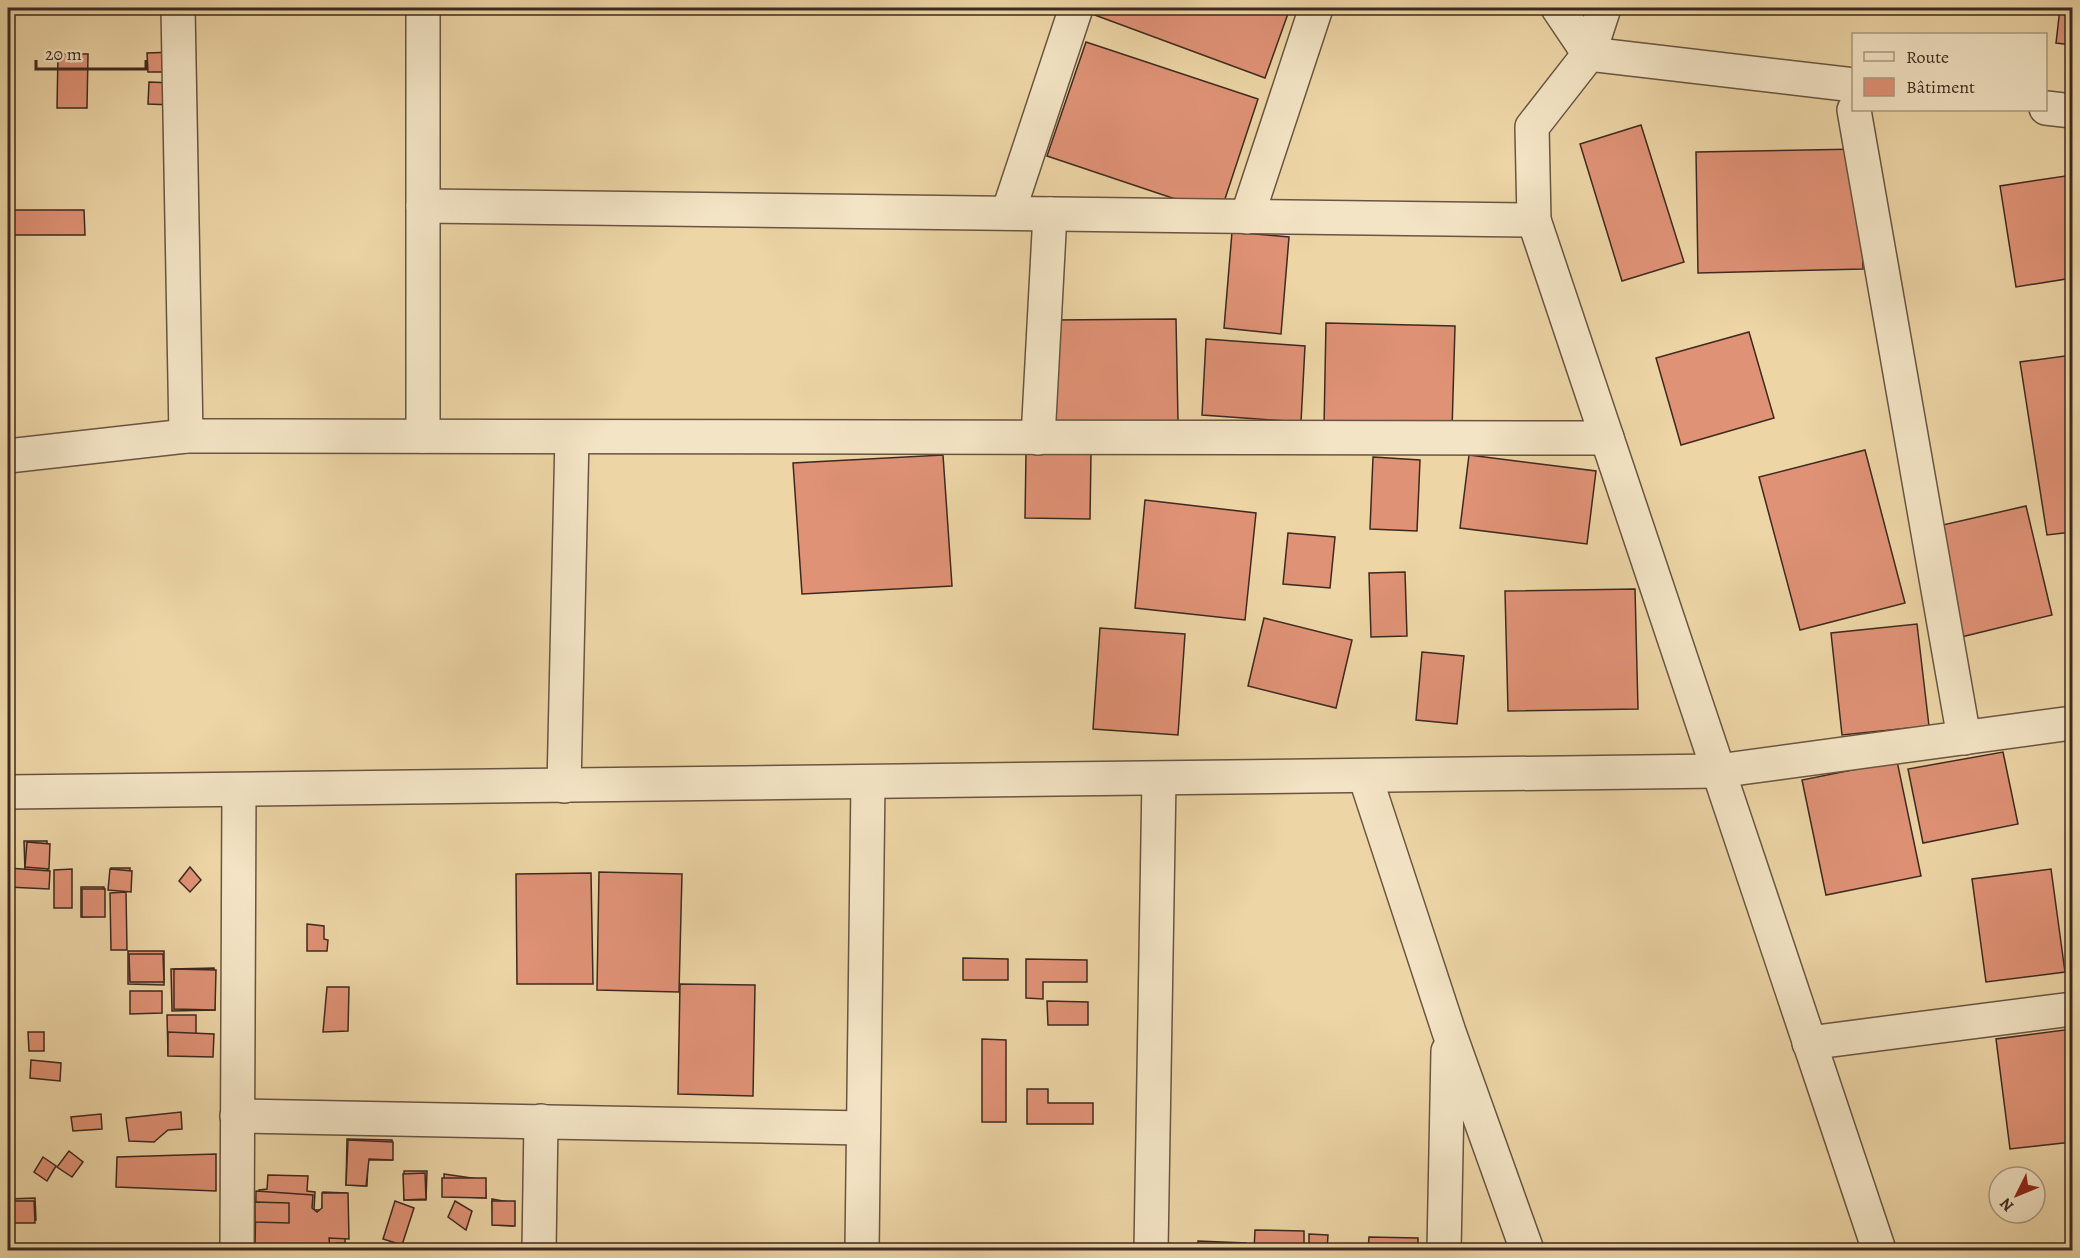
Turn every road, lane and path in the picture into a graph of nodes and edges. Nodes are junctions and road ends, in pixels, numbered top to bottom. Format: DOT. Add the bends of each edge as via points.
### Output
graph roads {
  1 [pos="178,8"];
  2 [pos="423,8"];
  3 [pos="1076,8"];
  4 [pos="1316,8"];
  5 [pos="1558,8"];
  6 [pos="1604,8"];
  7 [pos="1589,54"];
  8 [pos="1852,96"];
  9 [pos="2047,108"];
  10 [pos="1856,111"];
  11 [pos="2073,111"];
  12 [pos="423,206"];
  13 [pos="1008,213"];
  14 [pos="1050,214"];
  15 [pos="1247,217"];
  16 [pos="1534,220"];
  17 [pos="186,436"];
  18 [pos="423,436"];
  19 [pos="572,437"];
  20 [pos="1038,438"];
  21 [pos="1607,438"];
  22 [pos="8,456"];
  23 [pos="2073,723"];
  24 [pos="1964,738"];
  25 [pos="1718,771"];
  26 [pos="1365,776"];
  27 [pos="1159,778"];
  28 [pos="868,782"];
  29 [pos="564,786"];
  30 [pos="239,790"];
  31 [pos="8,792"];
  32 [pos="2073,1009"];
  33 [pos="1449,1032"];
  34 [pos="1809,1043"];
  35 [pos="237,1116"];
  36 [pos="541,1121"];
  37 [pos="863,1128"];
  38 [pos="237,1251"];
  39 [pos="539,1251"];
  40 [pos="862,1251"];
  41 [pos="1151,1251"];
  42 [pos="1444,1251"];
  43 [pos="1527,1251"];
  44 [pos="1879,1251"];
  1 -- 17 [label="street"];
  2 -- 12 [label="street"];
  3 -- 13 [label="street"];
  4 -- 15 [label="street"];
  5 -- 7 [label="street"];
  6 -- 7 [label="street"];
  7 -- 8 [label="street"];
  7 -- 16 [label="street" via="1532,128"];
  9 -- 11 [label="street"];
  10 -- 24 [label="street"];
  12 -- 13 [label="street"];
  12 -- 18 [label="street"];
  13 -- 14 [label="street"];
  14 -- 15 [label="street"];
  14 -- 20 [label="street"];
  15 -- 16 [label="street"];
  16 -- 21 [label="street"];
  17 -- 18 [label="street"];
  17 -- 22 [label="street"];
  18 -- 19 [label="street"];
  19 -- 20 [label="street"];
  19 -- 29 [label="street"];
  20 -- 21 [label="street"];
  21 -- 25 [label="street"];
  23 -- 24 [label="street"];
  24 -- 25 [label="street"];
  25 -- 26 [label="street"];
  25 -- 34 [label="street"];
  26 -- 27 [label="street"];
  26 -- 33 [label="street"];
  27 -- 28 [label="street"];
  27 -- 41 [label="street"];
  28 -- 29 [label="street"];
  28 -- 37 [label="street"];
  29 -- 30 [label="street"];
  30 -- 31 [label="street"];
  30 -- 35 [label="street"];
  32 -- 34 [label="street"];
  33 -- 42 [label="street"];
  33 -- 43 [label="street"];
  34 -- 44 [label="street"];
  35 -- 36 [label="street"];
  35 -- 38 [label="street"];
  36 -- 37 [label="street"];
  36 -- 39 [label="street"];
  37 -- 40 [label="street"];
}
